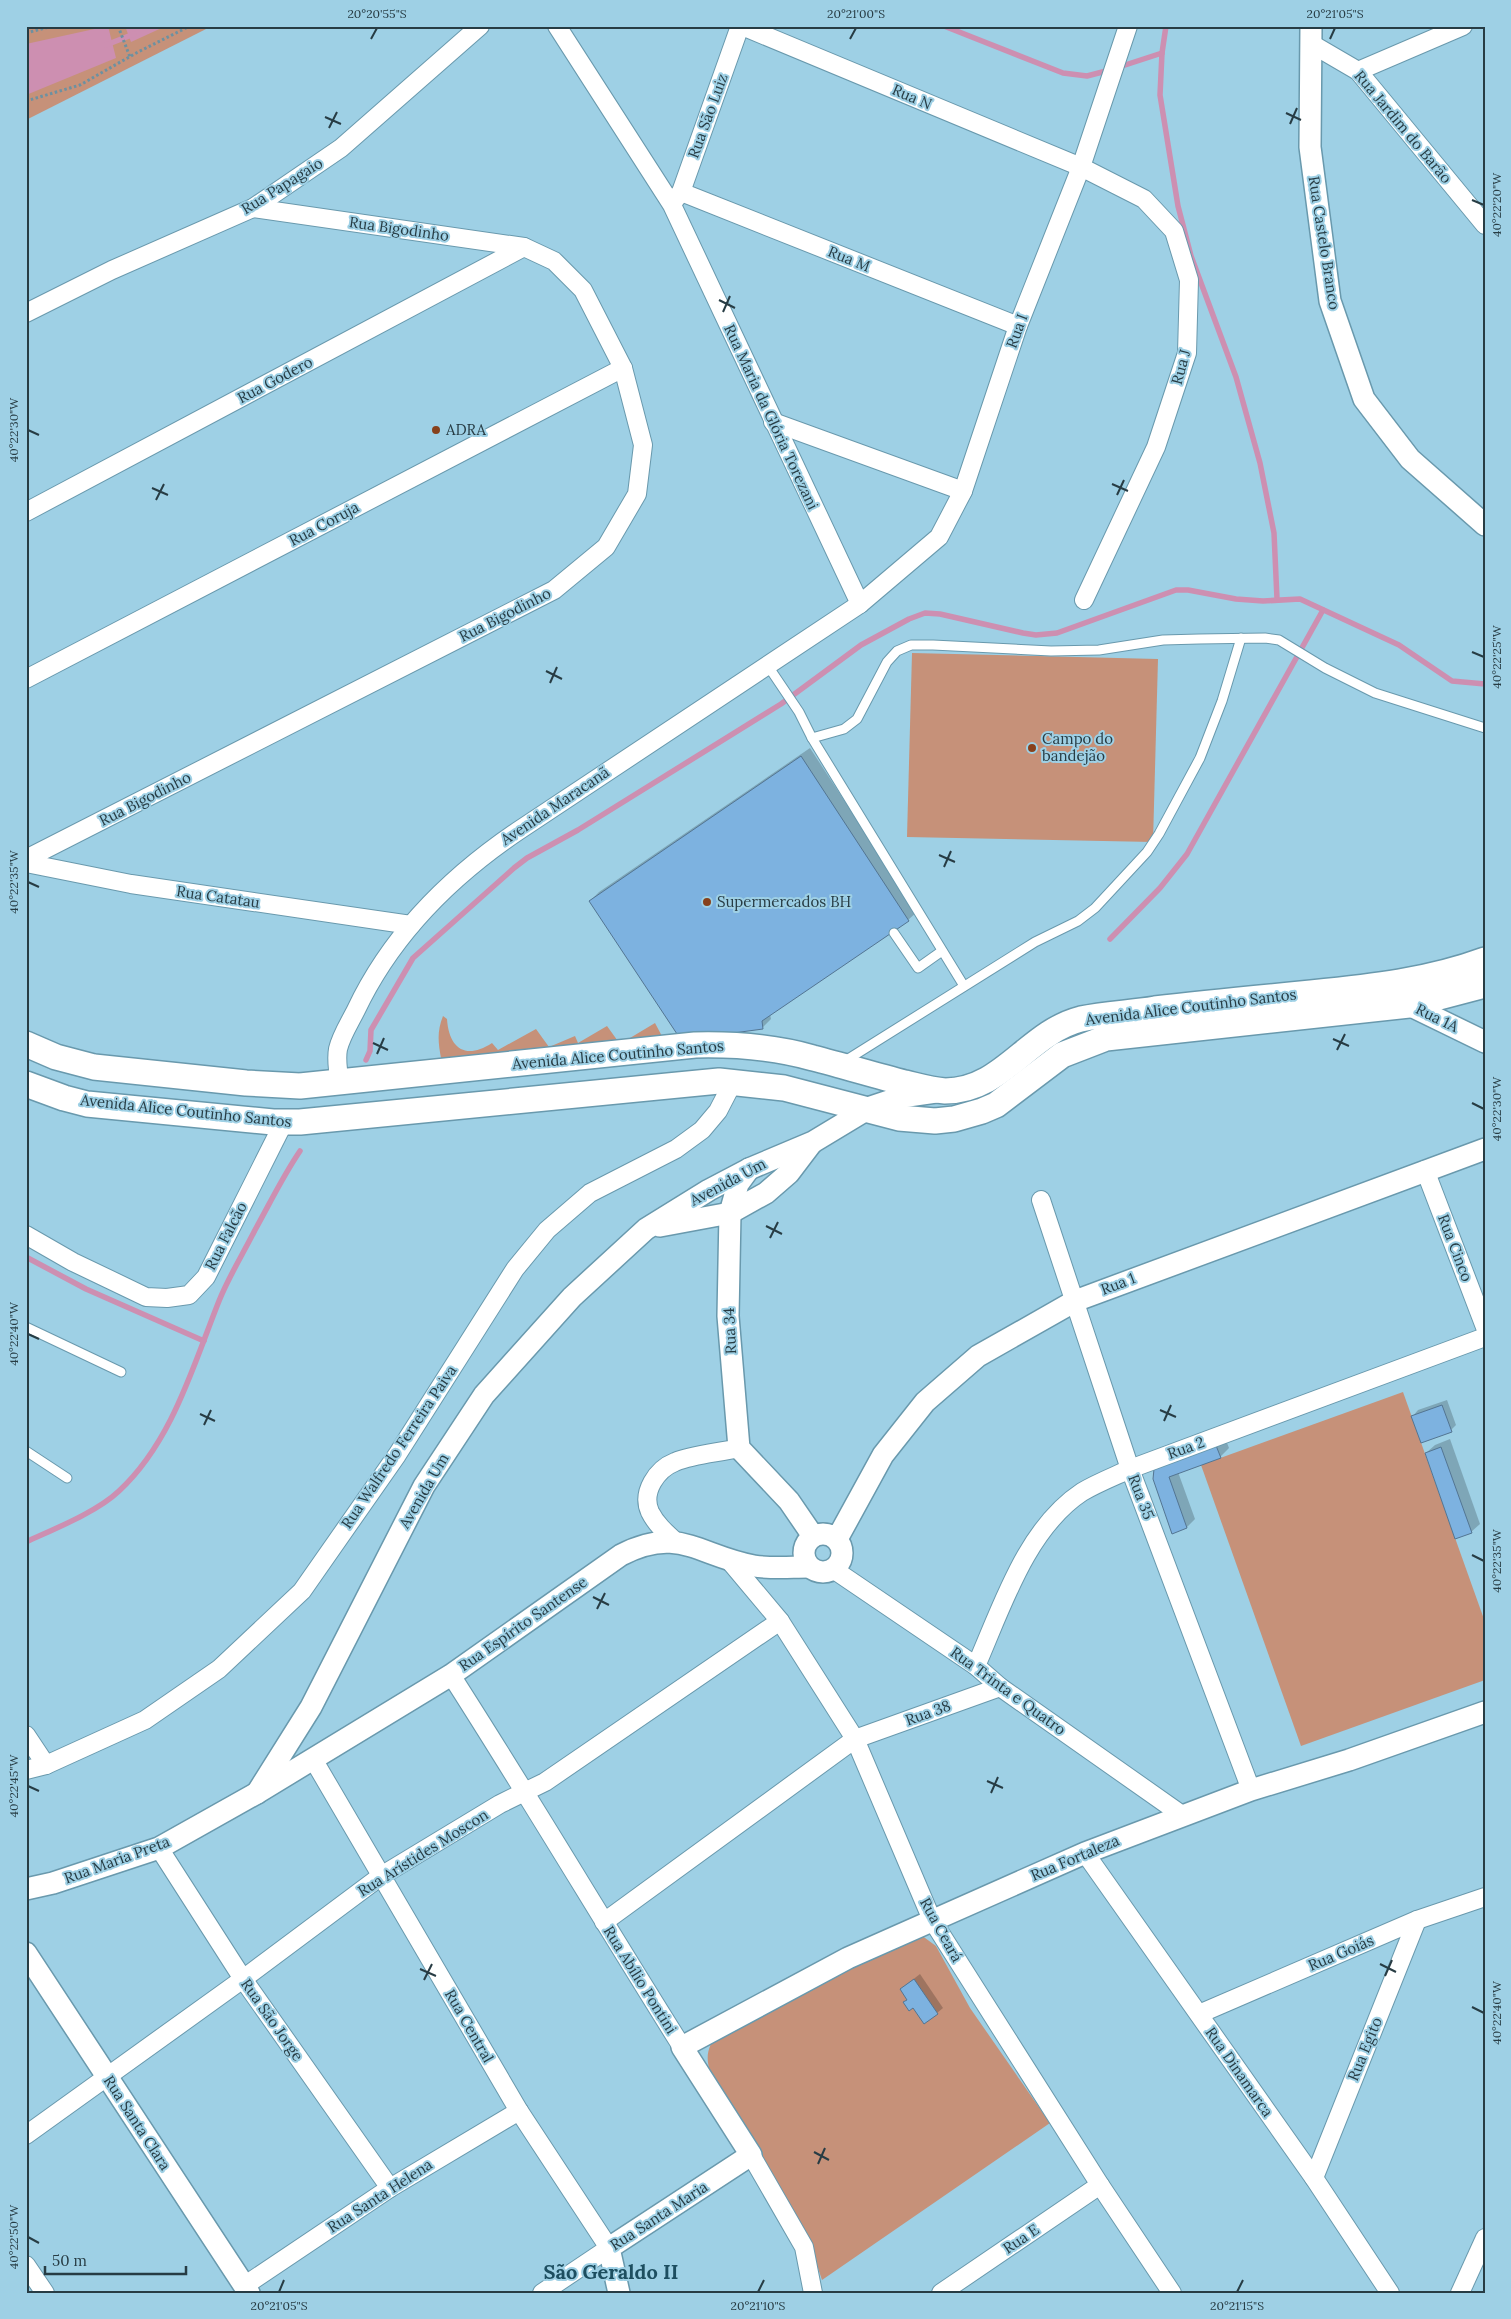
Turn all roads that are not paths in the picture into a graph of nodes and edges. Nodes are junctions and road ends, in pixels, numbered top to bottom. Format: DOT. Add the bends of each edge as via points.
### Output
graph roads {
  1 [pos="480,26"];
  2 [pos="557,26"];
  3 [pos="741,26"];
  4 [pos="1128,26"];
  5 [pos="1463,26"];
  6 [pos="1311,34"];
  7 [pos="1358,71"];
  8 [pos="1081,167"];
  9 [pos="676,198"];
  10 [pos="253,208"];
  11 [pos="1484,221"];
  12 [pos="524,246"];
  13 [pos="26,313"];
  14 [pos="1018,326"];
  15 [pos="623,368"];
  16 [pos="773,422"];
  17 [pos="963,491"];
  18 [pos="26,512"];
  19 [pos="1485,525"];
  20 [pos="1084,600"];
  21 [pos="860,604"];
  22 [pos="1241,638"];
  23 [pos="768,666"];
  24 [pos="26,679"];
  25 [pos="1485,728"];
  26 [pos="812,738"];
  27 [pos="26,859"];
  28 [pos="26,863"];
  29 [pos="411,925"];
  30 [pos="894,932"];
  31 [pos="942,951"];
  32 [pos="1485,960"];
  33 [pos="1485,985"];
  34 [pos="964,986"];
  35 [pos="1408,993"];
  36 [pos="1485,1042"];
  37 [pos="26,1044"];
  38 [pos="838,1065"];
  39 [pos="733,1082"];
  40 [pos="340,1083"];
  41 [pos="26,1084"];
  42 [pos="946,1091"];
  43 [pos="864,1111"];
  44 [pos="284,1122"];
  45 [pos="813,1142"];
  46 [pos="1485,1149"];
  47 [pos="749,1168"];
  48 [pos="1425,1170"];
  49 [pos="1041,1200"];
  50 [pos="730,1214"];
  51 [pos="646,1229"];
  52 [pos="26,1235"];
  53 [pos="1074,1301"];
  54 [pos="26,1327"];
  55 [pos="1485,1327"];
  56 [pos="1485,1337"];
  57 [pos="121,1372"];
  58 [pos="739,1448"];
  59 [pos="26,1451"];
  60 [pos="1130,1469"];
  61 [pos="67,1478"];
  62 [pos="812,1536"];
  63 [pos="837,1539"];
  64 [pos="675,1541"];
  65 [pos="728,1559"];
  66 [pos="809,1566"];
  67 [pos="833,1569"];
  68 [pos="780,1621"];
  69 [pos="976,1666"];
  70 [pos="451,1675"];
  71 [pos="1000,1687"];
  72 [pos="1485,1712"];
  73 [pos="26,1735"];
  74 [pos="855,1739"];
  75 [pos="313,1759"];
  76 [pos="46,1764"];
  77 [pos="26,1770"];
  78 [pos="1251,1790"];
  79 [pos="526,1792"];
  80 [pos="257,1793"];
  81 [pos="1182,1815"];
  82 [pos="159,1848"];
  83 [pos="1085,1853"];
  84 [pos="381,1876"];
  85 [pos="26,1890"];
  86 [pos="1485,1897"];
  87 [pos="932,1920"];
  88 [pos="1417,1920"];
  89 [pos="604,1922"];
  90 [pos="26,1953"];
  91 [pos="243,1980"];
  92 [pos="1198,2014"];
  93 [pos="682,2047"];
  94 [pos="107,2077"];
  95 [pos="519,2111"];
  96 [pos="26,2135"];
  97 [pos="751,2155"];
  98 [pos="1314,2178"];
  99 [pos="1100,2185"];
  100 [pos="390,2188"];
  101 [pos="1485,2238"];
  102 [pos="610,2248"];
  103 [pos="26,2265"];
  104 [pos="246,2290"];
  105 [pos="45,2293"];
  106 [pos="542,2293"];
  107 [pos="619,2293"];
  108 [pos="813,2293"];
  109 [pos="941,2293"];
  110 [pos="1172,2293"];
  111 [pos="1390,2293"];
  112 [pos="1460,2293"];
  1 -- 10 [label="street, Rua Papagaio" via="341,148"];
  2 -- 9 [label="street, Rua Maria da Glória Torezani"];
  3 -- 8 [label="street, Rua N"];
  3 -- 9 [label="street, Rua São Luiz"];
  4 -- 8 [label="street, Rua I"];
  5 -- 7 [label="street"];
  6 -- 7 [label="street, Rua Jardim do Barão"];
  6 -- 19 [label="street, Rua Castelo Branco" via="1310,147 1330,301 1364,399 1410,459"];
  7 -- 11 [label="street, Rua Jardim do Barão"];
  8 -- 14 [label="street, Rua I"];
  8 -- 20 [label="street, Rua J" via="1144,199 1174,231 1189,280 1187,353 1156,447"];
  9 -- 14 [label="street, Rua M"];
  9 -- 16 [label="street, Rua Maria da Glória Torezani"];
  10 -- 12 [label="street, Rua Bigodinho"];
  10 -- 13 [label="street, Rua Papagaio" via="112,270"];
  12 -- 15 [label="street, Rua Bigodinho" via="554,261 583,290"];
  12 -- 18 [label="street, Rua Godero"];
  14 -- 17 [label="street, Rua I"];
  15 -- 24 [label="street, Rua Coruja"];
  15 -- 27 [label="street, Rua Bigodinho" via="643,445 637,494 606,547 554,590"];
  16 -- 17 [label="street"];
  16 -- 21 [label="street, Rua Maria da Glória Torezani"];
  17 -- 21 [label="street, Rua I" via="939,538"];
  21 -- 23 [label="street, Avenida Maracanã"];
  22 -- 25 [label="lane" via="1284,642 1325,668 1376,693"];
  22 -- 26 [label="lane" via="1163,640 1099,650 911,645 897,651 887,662 857,719 844,729"];
  22 -- 34 [label="lane" via="1200,758 1147,852 1095,908 1078,921 1035,942"];
  23 -- 26 [label="lane"];
  23 -- 29 [label="street, Avenida Maracanã" via="490,850 438,895"];
  26 -- 31 [label="lane"];
  28 -- 29 [label="street, Rua Catatau" via="132,884"];
  29 -- 40 [label="street, Avenida Maracanã" via="372,980 347,1028 337,1058"];
  30 -- 31 [label="lane" via="918,968"];
  31 -- 34 [label="lane"];
  32 -- 35 [label="main road, Avenida Alice Coutinho Santos"];
  33 -- 35 [label="main road, Avenida Alice Coutinho Santos"];
  34 -- 38 [label="lane"];
  35 -- 36 [label="street, Rua 1A"];
  35 -- 42 [label="main road, Avenida Alice Coutinho Santos" via="1196,1004 1082,1019 1041,1037 990,1078 974,1086"];
  35 -- 43 [label="main road, Avenida Alice Coutinho Santos" via="1106,1038 1062,1054 996,1105 968,1116 935,1121"];
  37 -- 40 [label="main road, Avenida Alice Coutinho Santos" via="74,1063 114,1070 275,1085"];
  38 -- 40 [label="main road, Avenida Alice Coutinho Santos" via="768,1048 695,1045"];
  38 -- 42 [label="main road, Avenida Alice Coutinho Santos"];
  39 -- 43 [label="main road, Avenida Alice Coutinho Santos" via="784,1088"];
  39 -- 44 [label="main road, Avenida Alice Coutinho Santos" via="697,1082 327,1121"];
  39 -- 76 [label="street, Rua Walfredo Ferreira Paiva" via="718,1111 702,1130 676,1149 590,1193 547,1230 515,1270 397,1454 302,1591 219,1670 145,1720"];
  41 -- 44 [label="main road, Avenida Alice Coutinho Santos" via="87,1104"];
  42 -- 43 [label="street, Avenida Um" via="901,1097"];
  43 -- 45 [label="street, Avenida Um"];
  44 -- 52 [label="street, Rua Falcão" via="206,1277 189,1295 146,1297"];
  45 -- 47 [label="street, Avenida Um"];
  45 -- 50 [label="street, Avenida Um" via="789,1173 766,1193"];
  46 -- 48 [label="street, Rua 1"];
  47 -- 50 [label="street, Rua 34" via="736,1189"];
  47 -- 51 [label="street, Avenida Um"];
  48 -- 53 [label="street, Rua 1"];
  48 -- 55 [label="street, Rua Cinco"];
  49 -- 53 [label="street, Rua 35"];
  50 -- 51 [label="street, Avenida Um"];
  50 -- 58 [label="street, Rua 34" via="728,1316"];
  51 -- 80 [label="street, Avenida Um" via="572,1297 484,1395 424,1486 311,1707"];
  53 -- 60 [label="street, Rua 35"];
  53 -- 63 [label="street, Rua 1" via="978,1356 925,1402 883,1455"];
  54 -- 57 [label="lane"];
  56 -- 60 [label="street, Rua 2"];
  58 -- 62 [label="street" via="789,1501"];
  58 -- 64 [label="street" via="676,1461 654,1477 649,1492 649,1510 658,1526"];
  59 -- 61 [label="lane"];
  60 -- 69 [label="street, Rua 2" via="1082,1493 1047,1524 1020,1566"];
  60 -- 78 [label="street, Rua 35"];
  62 -- 63 [label="street" via="821,1533"];
  62 -- 66 [label="street" via="804,1550 804,1559"];
  63 -- 67 [label="street" via="842,1555"];
  64 -- 65 [label="street, Rua Espírito Santense"];
  64 -- 70 [label="street, Rua Espírito Santense" via="658,1541 620,1555"];
  65 -- 66 [label="street, Rua Espírito Santense" via="754,1566"];
  65 -- 68 [label="street, Rua Ceará"];
  66 -- 67 [label="street" via="816,1571"];
  67 -- 69 [label="street, Rua Trinta e Quatro"];
  68 -- 74 [label="street, Rua Ceará"];
  68 -- 79 [label="street, Rua Arístides Moscon"];
  69 -- 71 [label="street, Rua Trinta e Quatro"];
  70 -- 75 [label="street, Rua Espírito Santense"];
  70 -- 79 [label="street, Rua Abílio Pontini"];
  71 -- 74 [label="street, Rua 38"];
  71 -- 81 [label="street, Rua Trinta e Quatro"];
  72 -- 78 [label="street, Rua Fortaleza" via="1349,1760"];
  73 -- 76 [label="street"];
  74 -- 87 [label="street, Rua Ceará"];
  74 -- 89 [label="street"];
  75 -- 80 [label="street, Rua Espírito Santense"];
  75 -- 84 [label="street, Rua Central"];
  76 -- 77 [label="street, Rua Walfredo Ferreira Paiva"];
  78 -- 81 [label="street, Rua Fortaleza"];
  79 -- 84 [label="street, Rua Arístides Moscon" via="500,1804"];
  79 -- 89 [label="street, Rua Abílio Pontini"];
  80 -- 82 [label="street, Rua Maria Preta"];
  81 -- 83 [label="street, Rua Fortaleza"];
  82 -- 85 [label="street, Rua Maria Preta"];
  82 -- 91 [label="street, Rua São Jorge"];
  83 -- 87 [label="street, Rua Fortaleza"];
  83 -- 92 [label="street, Rua Dinamarca"];
  84 -- 91 [label="street, Rua Arístides Moscon"];
  84 -- 95 [label="street, Rua Central"];
  86 -- 88 [label="street, Rua Goiás"];
  87 -- 93 [label="street, Rua Fortaleza" via="848,1958"];
  87 -- 99 [label="street, Rua Ceará"];
  88 -- 92 [label="street, Rua Goiás"];
  88 -- 98 [label="street, Rua Egito"];
  89 -- 93 [label="street, Rua Abílio Pontini"];
  90 -- 94 [label="street, Rua Santa Clara"];
  91 -- 94 [label="street, Rua Arístides Moscon"];
  91 -- 100 [label="street, Rua São Jorge"];
  92 -- 98 [label="street, Rua Dinamarca"];
  93 -- 97 [label="street, Rua Abílio Pontini"];
  94 -- 96 [label="street, Rua Arístides Moscon"];
  94 -- 104 [label="street, Rua Santa Clara"];
  95 -- 100 [label="street, Rua Santa Helena"];
  95 -- 102 [label="street, Rua Central"];
  97 -- 102 [label="street, Rua Santa Maria"];
  97 -- 108 [label="street, Rua Abílio Pontini" via="804,2248"];
  98 -- 111 [label="street, Rua Dinamarca"];
  99 -- 109 [label="street, Rua E"];
  99 -- 110 [label="street, Rua Ceará"];
  100 -- 104 [label="street, Rua Santa Helena"];
  101 -- 112 [label="street"];
  102 -- 106 [label="street, Rua Santa Maria"];
  102 -- 107 [label="street, Rua Central"];
  103 -- 105 [label="street"];
}
